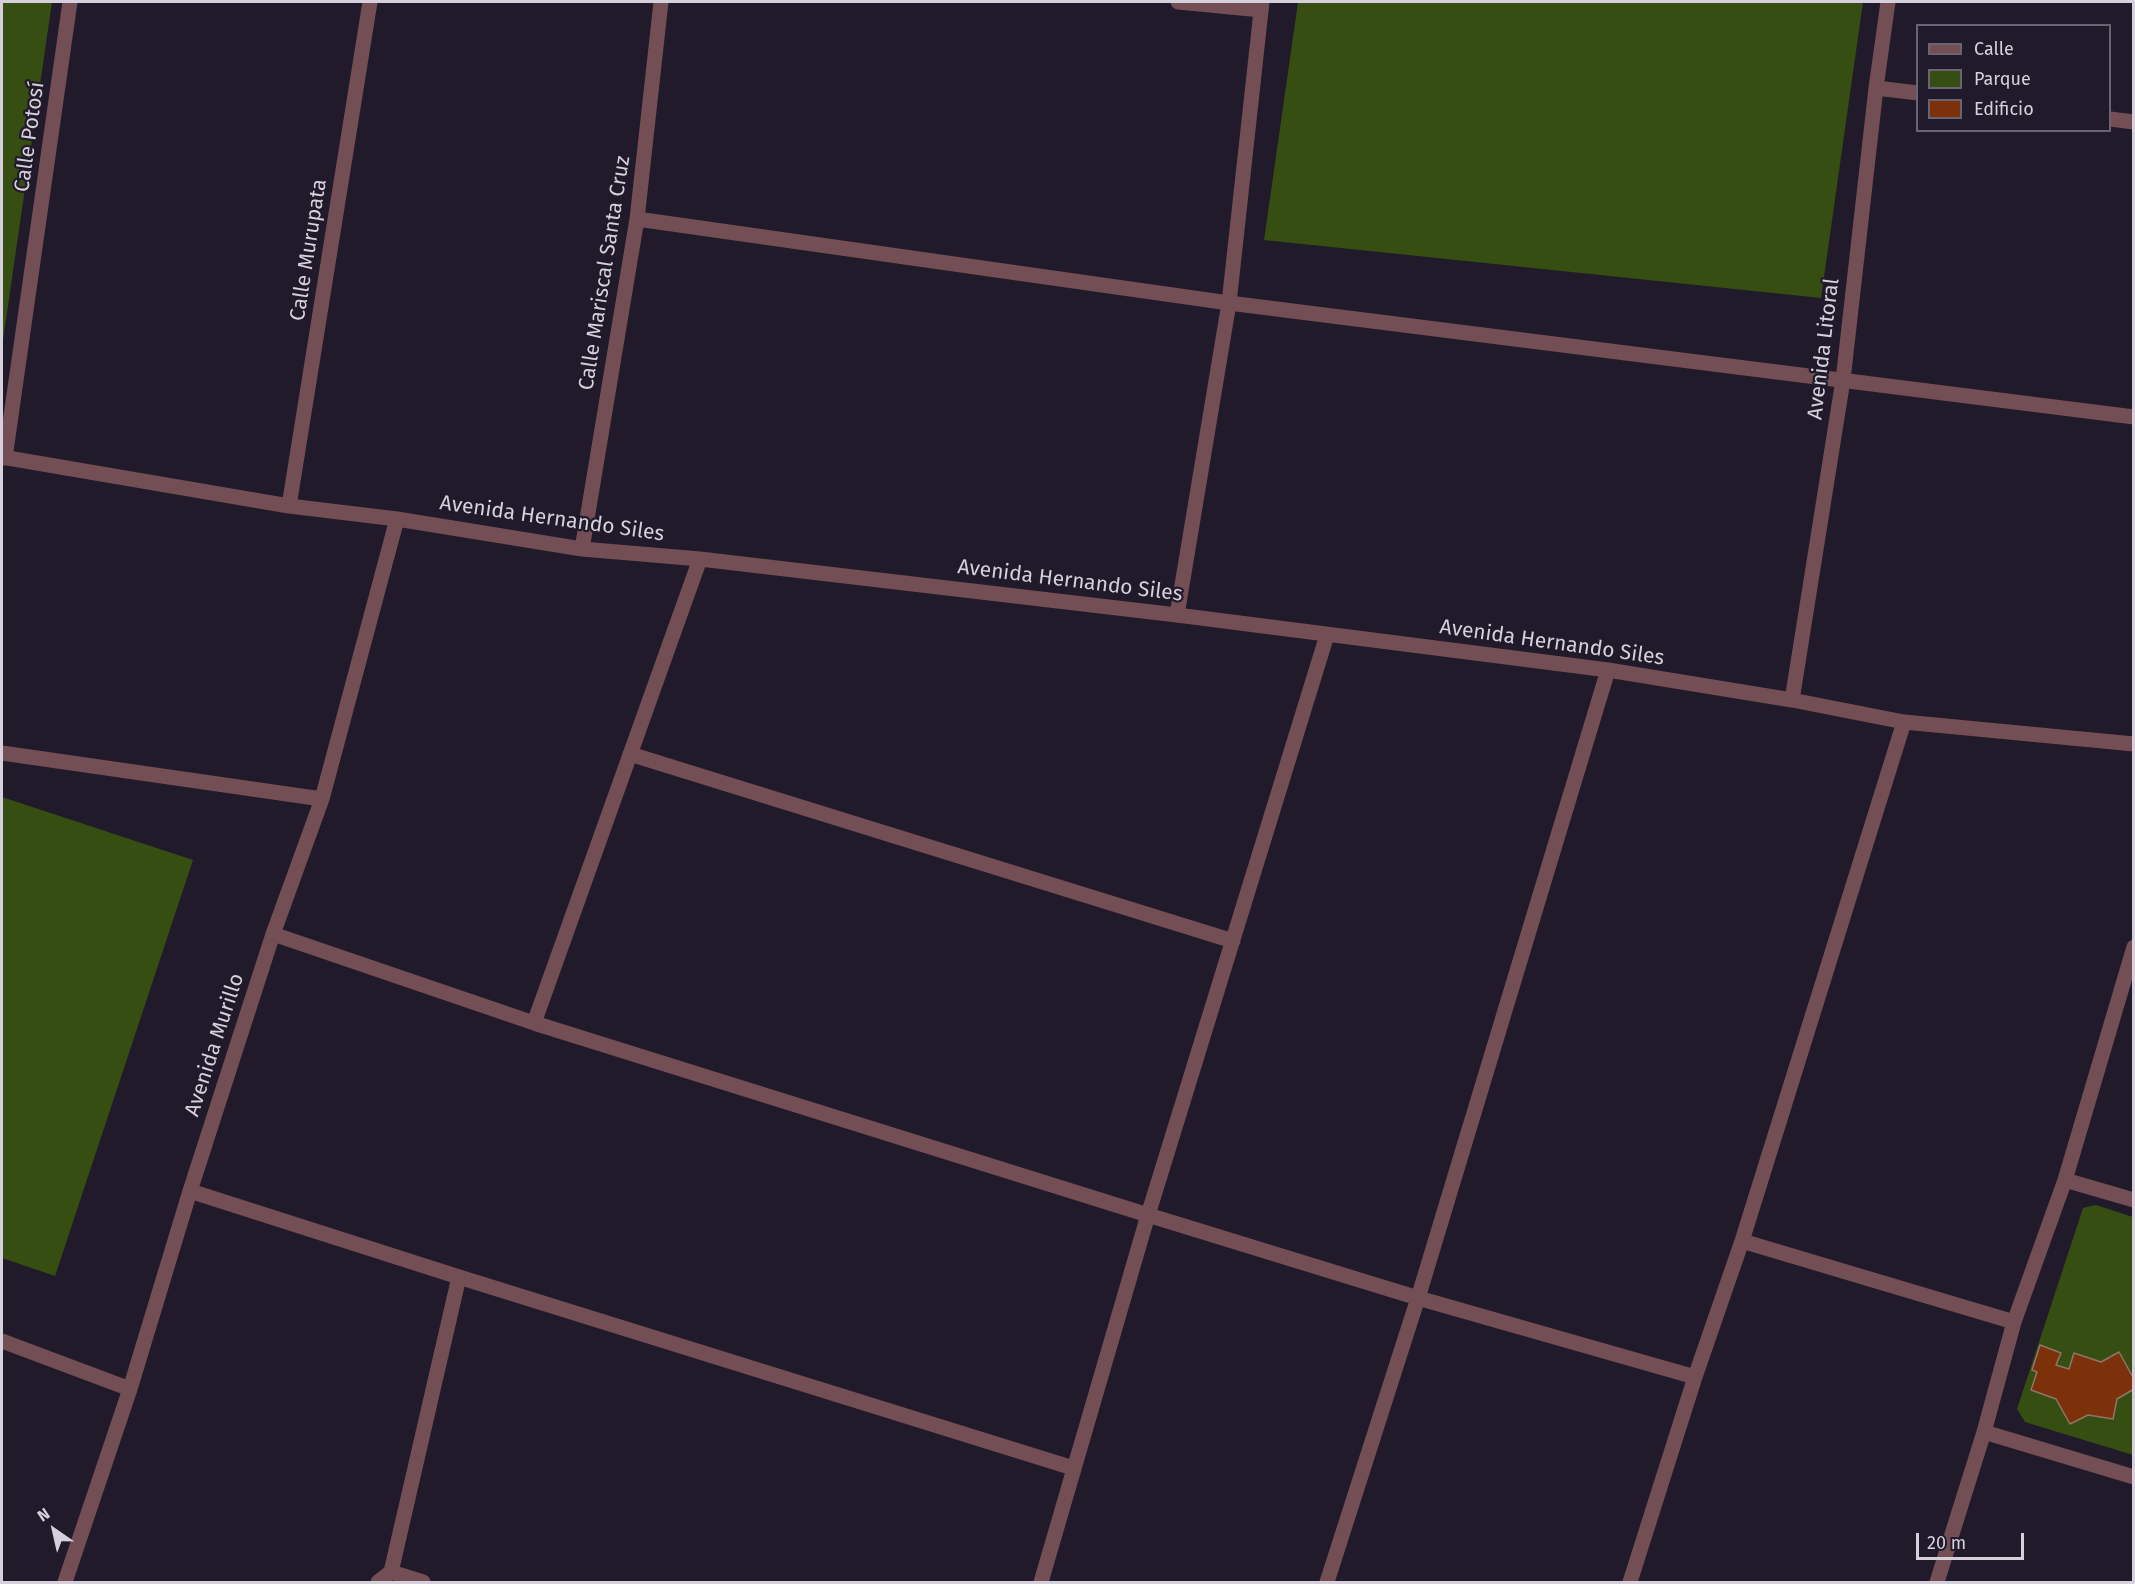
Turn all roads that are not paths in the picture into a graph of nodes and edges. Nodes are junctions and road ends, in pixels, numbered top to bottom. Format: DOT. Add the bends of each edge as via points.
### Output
graph roads {
  1 [pos="70,2"];
  2 [pos="370,2"];
  3 [pos="661,2"];
  4 [pos="1178,2"];
  5 [pos="1888,2"];
  6 [pos="1261,6"];
  7 [pos="1876,88"];
  8 [pos="1916,93"];
  9 [pos="2111,119"];
  10 [pos="2133,122"];
  11 [pos="637,219"];
  12 [pos="1229,303"];
  13 [pos="1843,380"];
  14 [pos="2133,417"];
  15 [pos="3,457"];
  16 [pos="290,506"];
  17 [pos="397,519"];
  18 [pos="582,549"];
  19 [pos="700,559"];
  20 [pos="1177,615"];
  21 [pos="1327,635"];
  22 [pos="1608,670"];
  23 [pos="1792,700"];
  24 [pos="1904,722"];
  25 [pos="2133,744"];
  26 [pos="2,753"];
  27 [pos="630,754"];
  28 [pos="322,799"];
  29 [pos="273,934"];
  30 [pos="1233,941"];
  31 [pos="2133,946"];
  32 [pos="534,1023"];
  33 [pos="2065,1180"];
  34 [pos="190,1191"];
  35 [pos="2133,1200"];
  36 [pos="1148,1215"];
  37 [pos="1742,1241"];
  38 [pos="459,1277"];
  39 [pos="1418,1298"];
  40 [pos="2014,1322"];
  41 [pos="2,1341"];
  42 [pos="1695,1377"];
  43 [pos="130,1389"];
  44 [pos="1984,1432"];
  45 [pos="1073,1468"];
  46 [pos="2133,1477"];
  47 [pos="391,1572"];
  48 [pos="65,1582"];
  49 [pos="378,1582"];
  50 [pos="423,1582"];
  51 [pos="1041,1582"];
  52 [pos="1327,1582"];
  53 [pos="1630,1582"];
  54 [pos="1937,1582"];
  1 -- 15 [label="street, Calle Potosí"];
  2 -- 16 [label="street, Calle Murupata"];
  3 -- 11 [label="street, Calle Mariscal Santa Cruz"];
  4 -- 6 [label="street"];
  5 -- 7 [label="street, Avenida Litoral"];
  6 -- 12 [label="street"];
  7 -- 8 [label="street"];
  7 -- 13 [label="street, Avenida Litoral"];
  9 -- 10 [label="street"];
  11 -- 12 [label="street"];
  11 -- 18 [label="street, Calle Mariscal Santa Cruz"];
  12 -- 13 [label="street"];
  12 -- 20 [label="street"];
  13 -- 14 [label="street"];
  13 -- 23 [label="street, Avenida Litoral"];
  15 -- 16 [label="street, Avenida Hernando Siles"];
  16 -- 17 [label="street, Avenida Hernando Siles"];
  17 -- 18 [label="street, Avenida Hernando Siles"];
  17 -- 28 [label="street, Avenida Murillo"];
  18 -- 19 [label="street, Avenida Hernando Siles"];
  19 -- 20 [label="street, Avenida Hernando Siles"];
  19 -- 27 [label="street"];
  20 -- 21 [label="street, Avenida Hernando Siles"];
  21 -- 22 [label="street, Avenida Hernando Siles"];
  21 -- 30 [label="street"];
  22 -- 23 [label="street, Avenida Hernando Siles"];
  22 -- 39 [label="street"];
  23 -- 24 [label="street, Avenida Hernando Siles"];
  24 -- 25 [label="street, Avenida Hernando Siles"];
  24 -- 37 [label="street"];
  26 -- 28 [label="street"];
  27 -- 30 [label="street"];
  27 -- 32 [label="street"];
  28 -- 29 [label="street, Avenida Murillo"];
  29 -- 32 [label="street"];
  29 -- 34 [label="street, Avenida Murillo"];
  30 -- 36 [label="street"];
  31 -- 33 [label="street"];
  32 -- 36 [label="street"];
  33 -- 35 [label="street"];
  33 -- 40 [label="street"];
  34 -- 38 [label="street"];
  34 -- 43 [label="street, Avenida Murillo"];
  36 -- 39 [label="street"];
  36 -- 45 [label="street"];
  37 -- 40 [label="street"];
  37 -- 42 [label="street"];
  38 -- 45 [label="street"];
  38 -- 47 [label="street"];
  39 -- 42 [label="street"];
  39 -- 52 [label="street"];
  40 -- 44 [label="street"];
  41 -- 43 [label="street"];
  42 -- 53 [label="street"];
  43 -- 48 [label="street, Avenida Murillo"];
  44 -- 46 [label="street"];
  44 -- 54 [label="street"];
  45 -- 51 [label="street"];
  47 -- 49 [label="street"];
  47 -- 50 [label="street"];
}
